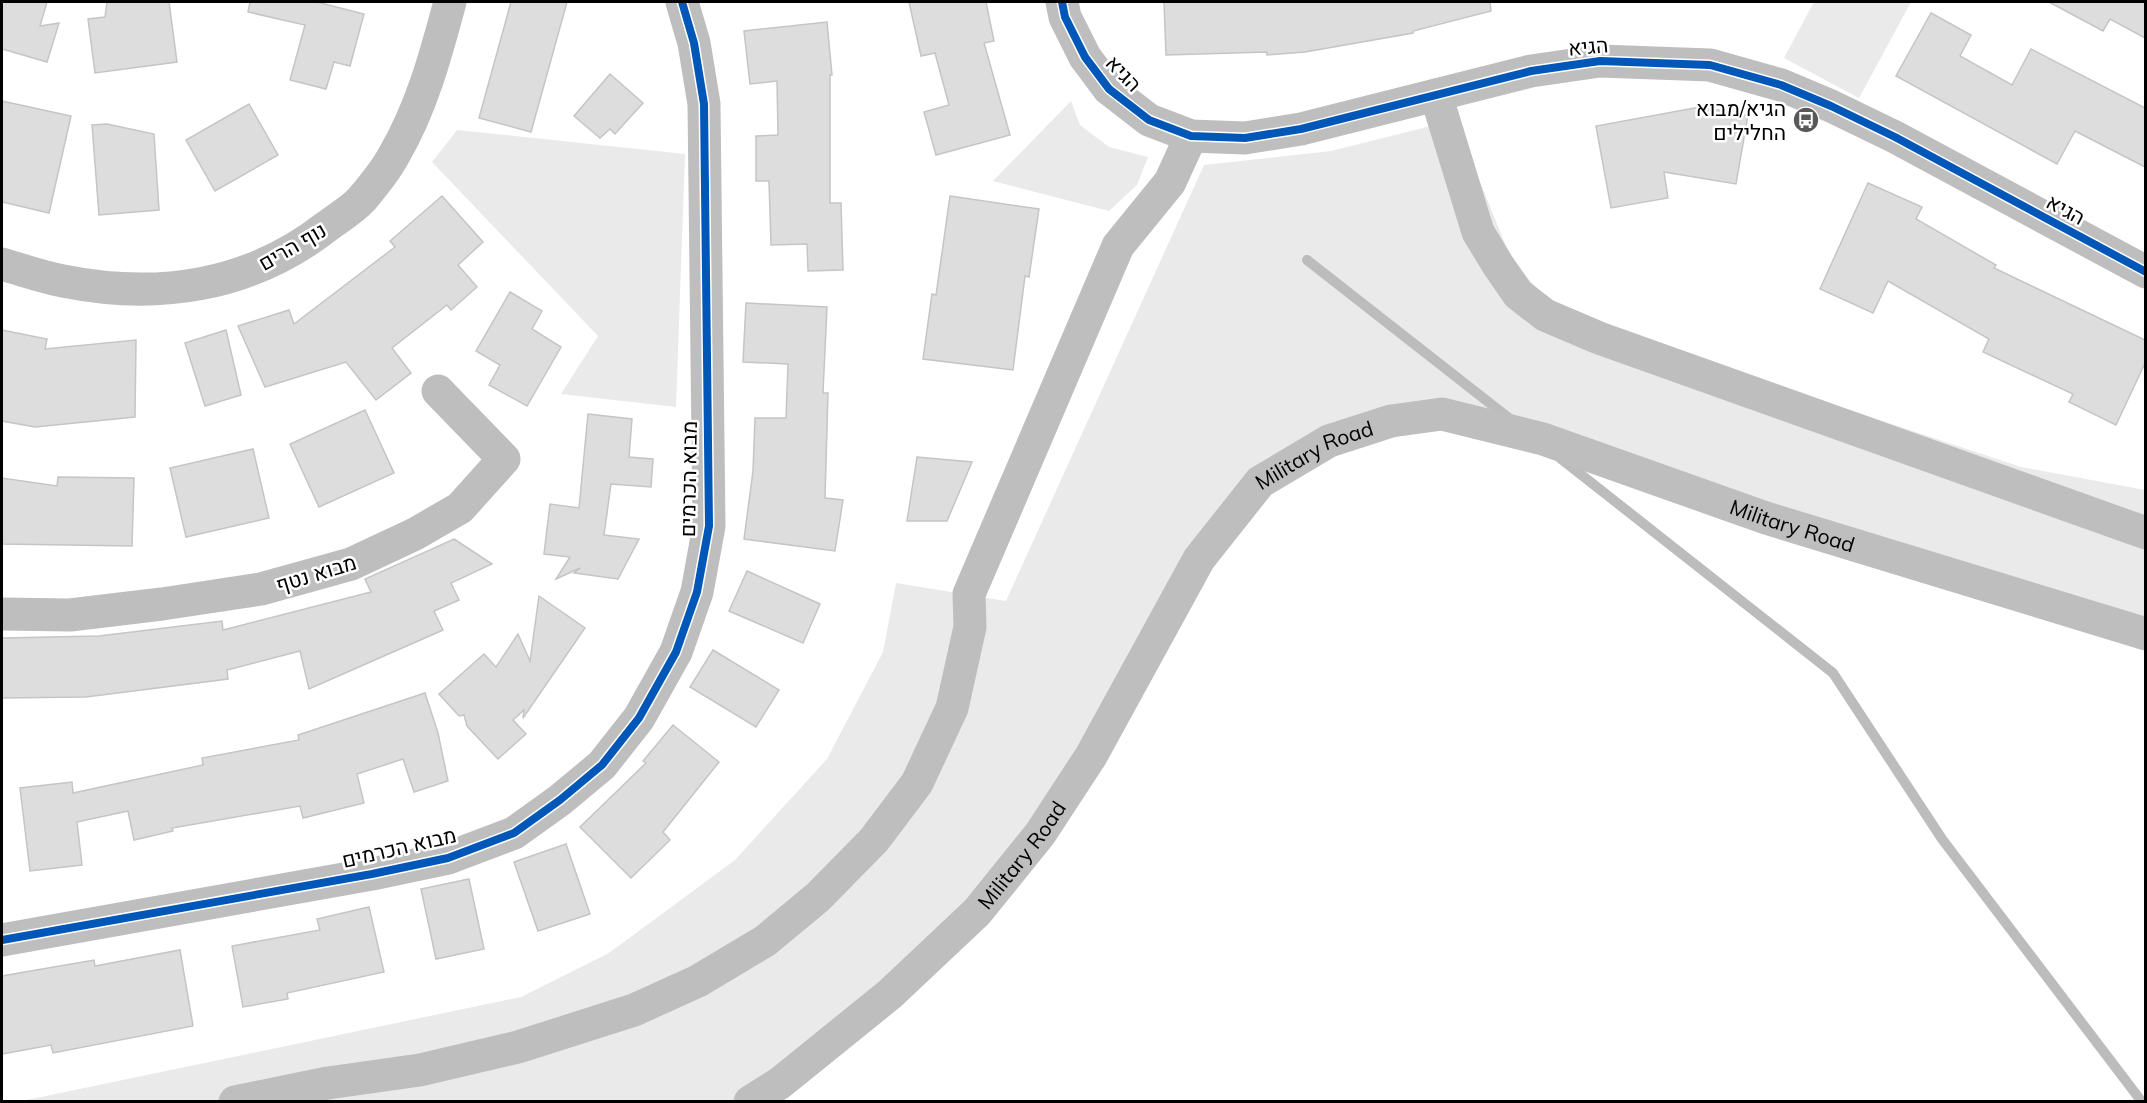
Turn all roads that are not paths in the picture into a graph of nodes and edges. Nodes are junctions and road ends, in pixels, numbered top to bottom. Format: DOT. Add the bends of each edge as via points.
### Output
graph roads {
  1 [pos="450,2"];
  2 [pos="682,2"];
  3 [pos="1062,2"];
  4 [pos="1436,95"];
  5 [pos="1191,136"];
  6 [pos="2,264"];
  7 [pos="2145,272"];
  8 [pos="438,391"];
  9 [pos="2145,533"];
  10 [pos="2,614"];
  11 [pos="2145,634"];
  12 [pos="2,940"];
  13 [pos="235,1101"];
  14 [pos="750,1101"];
  1 -- 6 [label="street, נוף הרים" via="417,110 393,157 361,200 312,238 241,273 212,283 162,290 63,281"];
  2 -- 12 [label="street, מבוא הכרמים" via="694,43 704,104 709,526 697,592 679,642 639,718 602,765 560,800 514,833 448,858"];
  3 -- 5 [label="street, הגיא" via="1065,17 1085,57 1109,89 1149,120"];
  4 -- 5 [label="street, הגיא" via="1301,129 1245,138"];
  4 -- 7 [label="street, הגיא" via="1531,71 1600,61 1710,65 1781,85 1831,106"];
  4 -- 9 [label="street" via="1478,232 1518,294 1545,315 1599,338"];
  5 -- 13 [label="street" via="1170,182 1118,246 969,594 970,627 952,708 917,783 874,840 818,897 765,941 698,981 634,1010 518,1047 420,1070"];
  8 -- 10 [label="street, מבוא נטף" via="504,459 460,508 415,534 351,564 261,589 70,615"];
  11 -- 14 [label="street, Military Road" via="1766,518 1542,439 1442,414 1392,422 1329,441 1260,482 1199,559 1091,756 1040,834 976,912 890,994 780,1083"];
}
